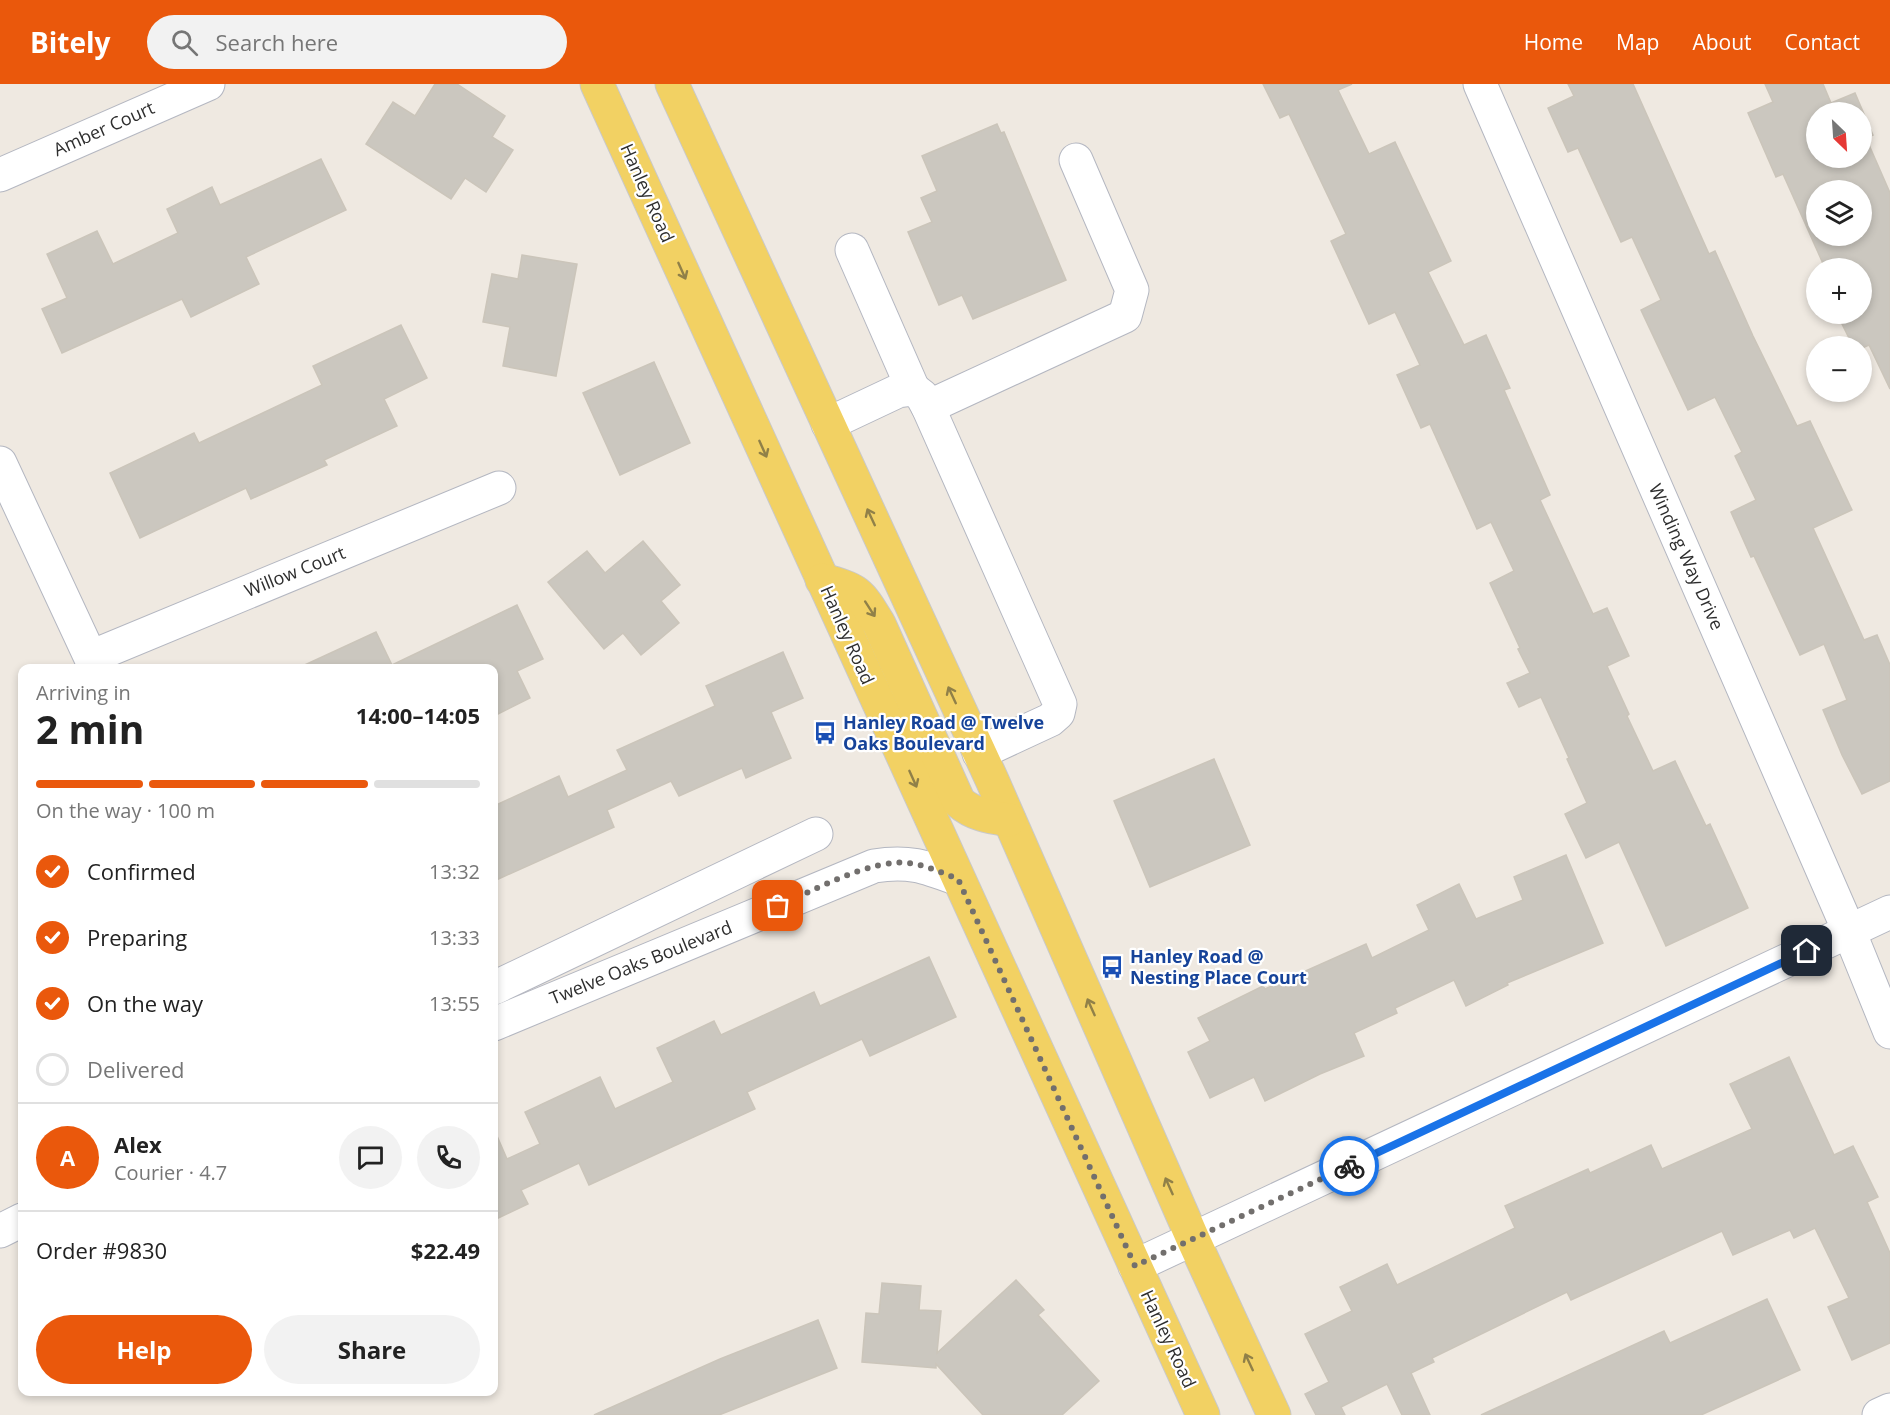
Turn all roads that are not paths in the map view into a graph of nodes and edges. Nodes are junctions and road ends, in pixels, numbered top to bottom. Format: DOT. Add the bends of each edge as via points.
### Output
graph roads {
  1 [pos="208,84"];
  2 [pos="597,84"];
  3 [pos="672,84"];
  4 [pos="1480,84"];
  5 [pos="1076,160"];
  6 [pos="0,175"];
  7 [pos="852,250"];
  8 [pos="921,398"];
  9 [pos="828,424"];
  10 [pos="0,463"];
  11 [pos="499,488"];
  12 [pos="822,580"];
  13 [pos="94,663"];
  14 [pos="979,753"];
  15 [pos="1009,820"];
  16 [pos="816,834"];
  17 [pos="739,870"];
  18 [pos="958,879"];
  19 [pos="1890,912"];
  20 [pos="759,915"];
  21 [pos="1849,931"];
  22 [pos="498,986"];
  23 [pos="498,1022"];
  24 [pos="1890,1032"];
  25 [pos="18,1222"];
  26 [pos="0,1231"];
  27 [pos="1193,1239"];
  28 [pos="1135,1266"];
  29 [pos="1890,1410"];
  30 [pos="1203,1415"];
  31 [pos="1274,1415"];
  32 [pos="1879,1415"];
  1 -- 6 [label="street, Amber Court"];
  2 -- 12 [label="main road, Hanley Road, one-way"];
  3 -- 9 [label="main road"];
  4 -- 21 [label="street, Winding Way Drive"];
  5 -- 8 [label="street" via="1132,290 1125,316"];
  7 -- 8 [label="street"];
  8 -- 9 [label="street" via="898,392"];
  8 -- 14 [label="street" via="1060,704 1058,713 1050,720"];
  14 -- 9 [label="main road, one-way"];
  10 -- 13 [label="street"];
  11 -- 13 [label="street, Willow Court"];
  12 -- 15 [label="main road, one-way" via="849,587 869,607 959,802 980,815"];
  12 -- 18 [label="main road, Hanley Road, one-way"];
  14 -- 15 [label="main road"];
  27 -- 15 [label="main road, one-way"];
  16 -- 17 [label="street, Twelve Oaks Boulevard"];
  17 -- 20 [label="street"];
  17 -- 22 [label="street, Twelve Oaks Boulevard"];
  18 -- 20 [label="street, Twelve Oaks Boulevard" via="910,863 874,866"];
  18 -- 28 [label="main road, Hanley Road"];
  19 -- 21 [label="street"];
  20 -- 23 [label="street, Twelve Oaks Boulevard"];
  21 -- 24 [label="street, Winding Way Drive"];
  21 -- 27 [label="street"];
  25 -- 26 [label="street"];
  27 -- 28 [label="street"];
  31 -- 27 [label="main road, one-way"];
  28 -- 30 [label="main road, Hanley Road"];
  29 -- 32 [label="street"];
}
